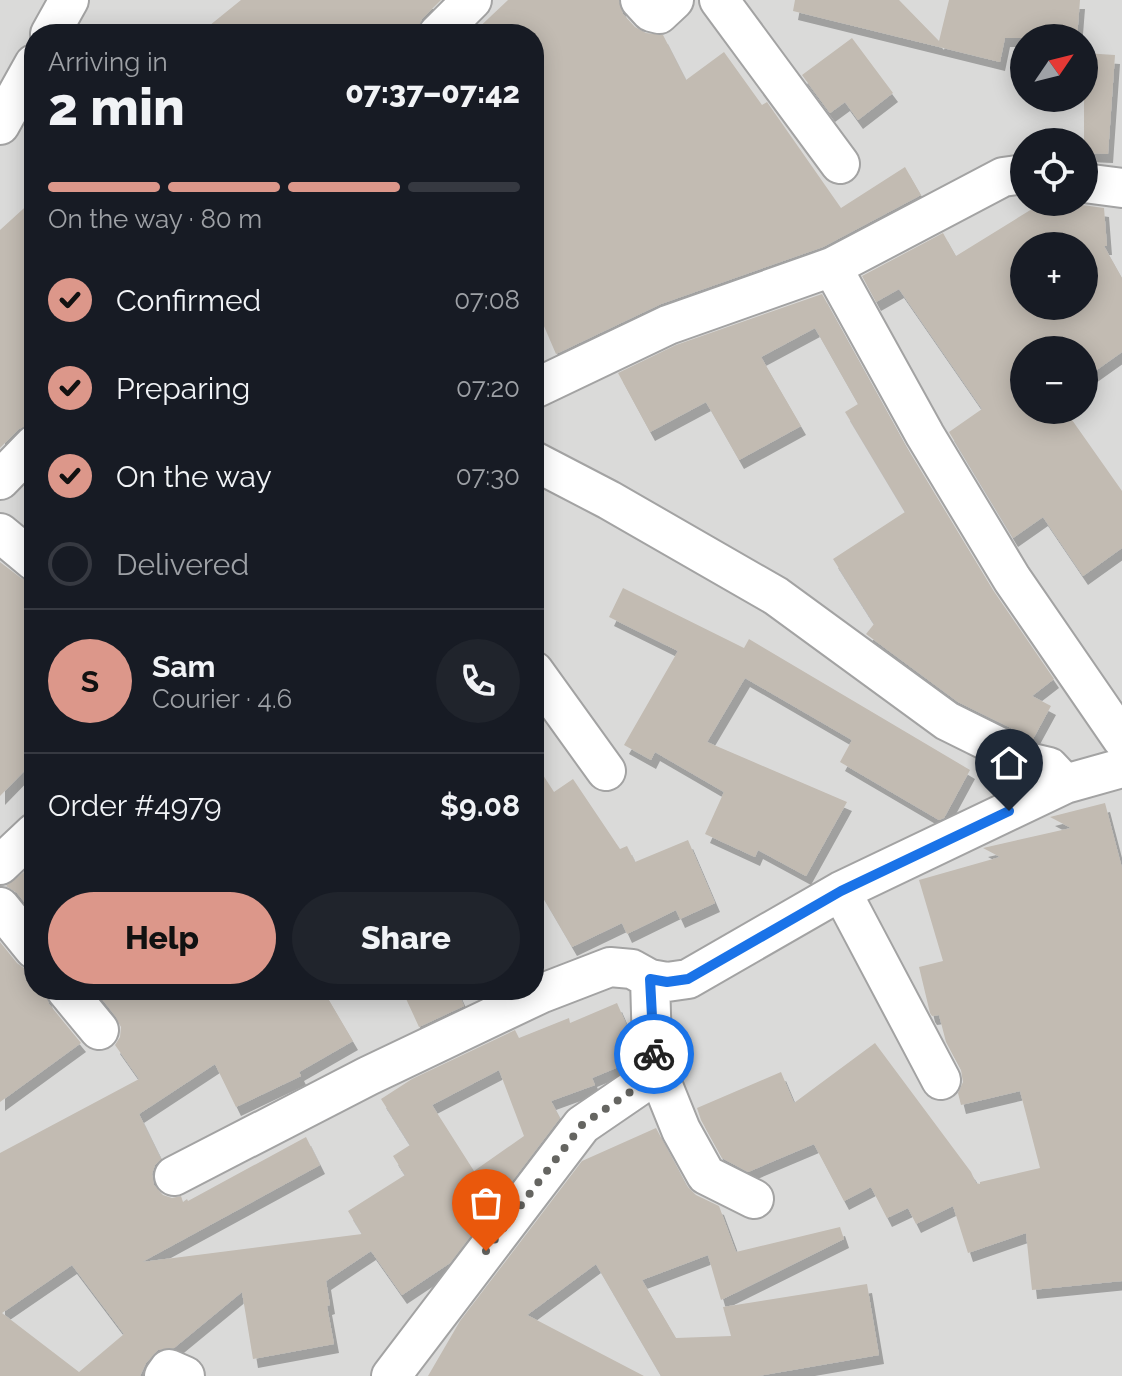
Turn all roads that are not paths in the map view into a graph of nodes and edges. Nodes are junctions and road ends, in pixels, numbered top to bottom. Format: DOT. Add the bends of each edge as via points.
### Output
graph roads {
  1 [pos="69,0"];
  2 [pos="472,0"];
  3 [pos="640,0"];
  4 [pos="674,0"];
  5 [pos="719,0"];
  6 [pos="56,24"];
  7 [pos="448,24"];
  8 [pos="24,82"];
  9 [pos="0,125"];
  10 [pos="840,164"];
  11 [pos="1010,176"];
  12 [pos="1098,185"];
  13 [pos="1122,188"];
  14 [pos="832,267"];
  15 [pos="544,384"];
  16 [pos="24,455"];
  17 [pos="544,466"];
  18 [pos="0,480"];
  19 [pos="0,533"];
  20 [pos="24,553"];
  21 [pos="544,685"];
  22 [pos="1122,739"];
  23 [pos="1122,768"];
  24 [pos="606,771"];
  25 [pos="1065,784"];
  26 [pos="24,842"];
  27 [pos="0,865"];
  28 [pos="841,891"];
  29 [pos="0,907"];
  30 [pos="24,937"];
  31 [pos="650,979"];
  32 [pos="544,985"];
  33 [pos="74,1000"];
  34 [pos="512,1000"];
  35 [pos="99,1030"];
  36 [pos="658,1073"];
  37 [pos="941,1080"];
  38 [pos="174,1176"];
  39 [pos="754,1199"];
  40 [pos="164,1376"];
  41 [pos="185,1376"];
  42 [pos="391,1376"];
  1 -- 6 [label="street"];
  2 -- 7 [label="street"];
  3 -- 4 [label="street" via="659,14"];
  5 -- 10 [label="street"];
  8 -- 9 [label="street"];
  11 -- 14 [label="street"];
  12 -- 13 [label="street"];
  14 -- 15 [label="street" via="668,325"];
  14 -- 22 [label="street" via="1012,579"];
  16 -- 18 [label="street"];
  17 -- 25 [label="street" via="776,596 947,721 1049,767"];
  19 -- 20 [label="street"];
  21 -- 24 [label="street"];
  23 -- 25 [label="street"];
  25 -- 28 [label="street"];
  26 -- 27 [label="street"];
  28 -- 31 [label="street" via="688,979"];
  28 -- 37 [label="street"];
  29 -- 30 [label="street"];
  31 -- 32 [label="street" via="632,969 610,967"];
  31 -- 36 [label="street"];
  33 -- 35 [label="street"];
  34 -- 38 [label="street"];
  36 -- 39 [label="street" via="706,1175"];
  36 -- 42 [label="street" via="582,1125"];
  40 -- 41 [label="street" via="169,1369"];
}
